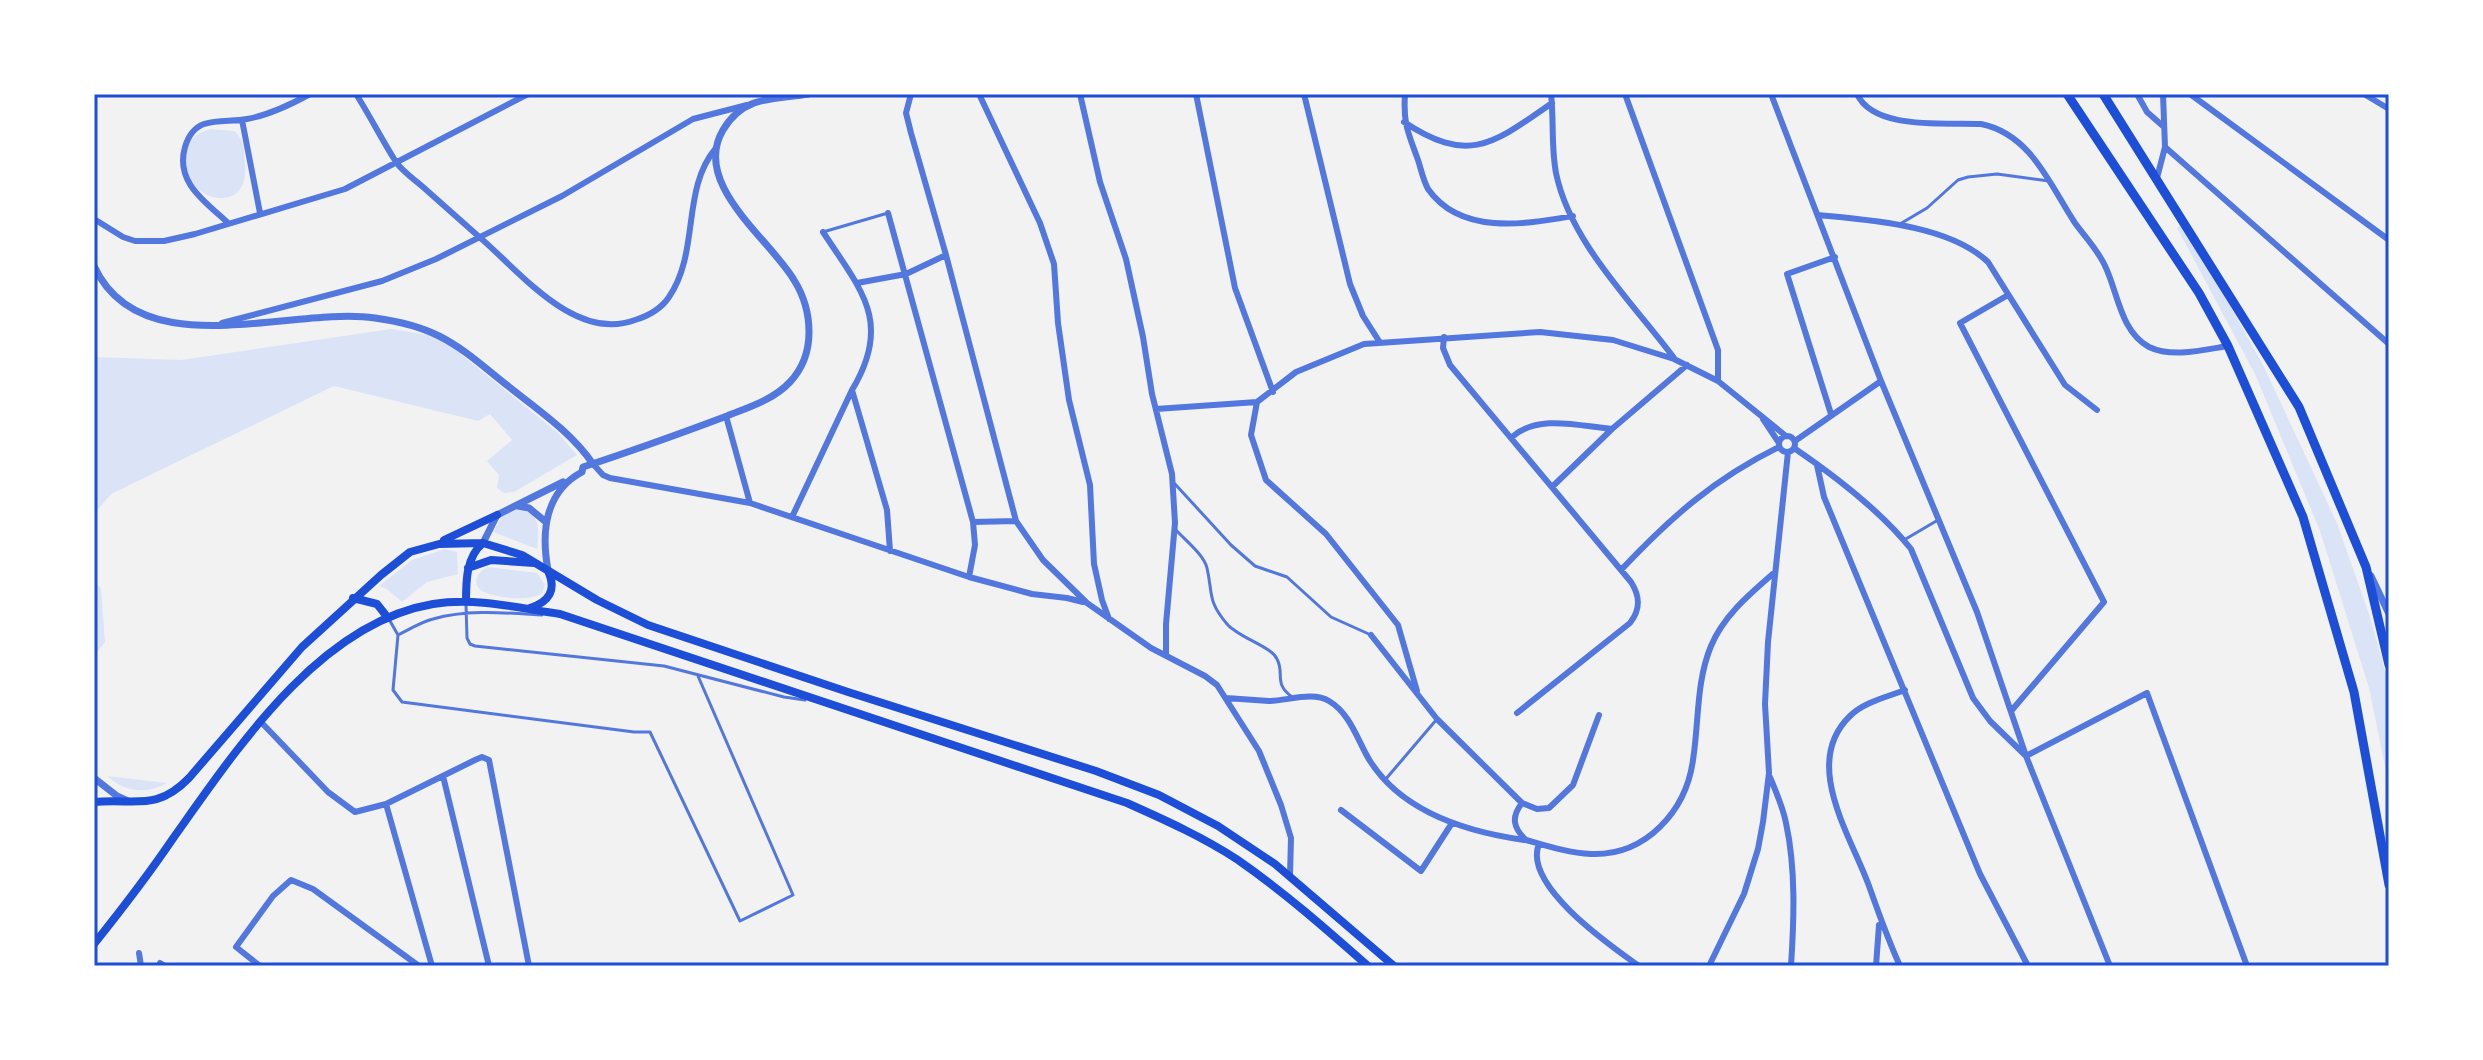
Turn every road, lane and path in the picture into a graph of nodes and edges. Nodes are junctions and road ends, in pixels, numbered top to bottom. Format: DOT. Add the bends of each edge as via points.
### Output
graph roads {
  1 [pos="310,94"];
  2 [pos="356,94"];
  3 [pos="528,94"];
  4 [pos="808,94"];
  5 [pos="911,94"];
  6 [pos="979,94"];
  7 [pos="1080,94"];
  8 [pos="1196,94"];
  9 [pos="1304,94"];
  10 [pos="1405,94"];
  11 [pos="1551,94"];
  12 [pos="1625,94"];
  13 [pos="1771,94"];
  14 [pos="1870,94"];
  15 [pos="2067,94"];
  16 [pos="2103,94"];
  17 [pos="2137,94"];
  18 [pos="2163,94"];
  19 [pos="2190,94"];
  20 [pos="2364,94"];
  21 [pos="1858,97"];
  22 [pos="753,103"];
  23 [pos="1552,103"];
  24 [pos="2389,109"];
  25 [pos="242,120"];
  26 [pos="1404,122"];
  27 [pos="2164,127"];
  28 [pos="2165,147"];
  29 [pos="716,148"];
  30 [pos="397,164"];
  31 [pos="2157,178"];
  32 [pos="2052,182"];
  33 [pos="260,213"];
  34 [pos="888,213"];
  35 [pos="1818,215"];
  36 [pos="1573,216"];
  37 [pos="94,219"];
  38 [pos="227,222"];
  39 [pos="1897,226"];
  40 [pos="823,232"];
  41 [pos="479,236"];
  42 [pos="2389,240"];
  43 [pos="946,255"];
  44 [pos="1835,257"];
  45 [pos="94,266"];
  46 [pos="906,274"];
  47 [pos="857,283"];
  48 [pos="2008,295"];
  49 [pos="218,324"];
  50 [pos="1444,337"];
  51 [pos="1379,341"];
  52 [pos="2389,344"];
  53 [pos="2228,346"];
  54 [pos="1674,359"];
  55 [pos="1687,365"];
  56 [pos="1718,381"];
  57 [pos="1881,381"];
  58 [pos="852,390"];
  59 [pos="1273,392"];
  60 [pos="1257,402"];
  61 [pos="1156,409"];
  62 [pos="2097,410"];
  63 [pos="1831,414"];
  64 [pos="726,416"];
  65 [pos="1761,416"];
  66 [pos="1612,429"];
  67 [pos="1786,436"];
  68 [pos="1512,437"];
  69 [pos="1779,445"];
  70 [pos="1792,447"];
  71 [pos="593,464"];
  72 [pos="1817,464"];
  73 [pos="582,472"];
  74 [pos="1173,482"];
  75 [pos="1552,487"];
  76 [pos="750,503"];
  77 [pos="516,506"];
  78 [pos="497,515"];
  79 [pos="792,517"];
  80 [pos="1938,520"];
  81 [pos="1016,521"];
  82 [pos="546,522"];
  83 [pos="973,522"];
  84 [pos="1175,529"];
  85 [pos="1904,540"];
  86 [pos="483,543"];
  87 [pos="439,544"];
  88 [pos="890,551"];
  89 [pos="536,563"];
  90 [pos="2366,567"];
  91 [pos="468,568"];
  92 [pos="548,570"];
  93 [pos="1621,570"];
  94 [pos="1775,572"];
  95 [pos="969,577"];
  96 [pos="353,598"];
  97 [pos="466,602"];
  98 [pos="1087,603"];
  99 [pos="525,609"];
  100 [pos="466,613"];
  101 [pos="2389,614"];
  102 [pos="568,617"];
  103 [pos="388,618"];
  104 [pos="1109,619"];
  105 [pos="398,635"];
  106 [pos="1371,635"];
  107 [pos="1166,655"];
  108 [pos="2389,665"];
  109 [pos="698,676"];
  110 [pos="1905,690"];
  111 [pos="1417,695"];
  112 [pos="1226,698"];
  113 [pos="1295,699"];
  114 [pos="848,708"];
  115 [pos="2012,710"];
  116 [pos="1517,713"];
  117 [pos="1599,715"];
  118 [pos="1437,719"];
  119 [pos="260,721"];
  120 [pos="2026,756"];
  121 [pos="1769,773"];
  122 [pos="443,776"];
  123 [pos="94,778"];
  124 [pos="1385,780"];
  125 [pos="94,802"];
  126 [pos="134,803"];
  127 [pos="1522,803"];
  128 [pos="386,804"];
  129 [pos="1341,810"];
  130 [pos="1452,823"];
  131 [pos="1526,840"];
  132 [pos="1539,844"];
  133 [pos="1290,876"];
  134 [pos="2389,885"];
  135 [pos="1877,913"];
  136 [pos="94,944"];
  137 [pos="139,953"];
  138 [pos="141,966"];
  139 [pos="260,966"];
  140 [pos="419,966"];
  141 [pos="432,966"];
  142 [pos="489,966"];
  143 [pos="529,966"];
  144 [pos="1368,966"];
  145 [pos="1394,966"];
  146 [pos="1639,966"];
  147 [pos="1709,966"];
  148 [pos="1791,966"];
  149 [pos="1876,966"];
  150 [pos="1900,966"];
  151 [pos="2028,966"];
  152 [pos="2110,966"];
  153 [pos="2247,966"];
  1 -- 25 [label="street"];
  2 -- 30 [label="street"];
  3 -- 30 [label="street"];
  4 -- 22 [label="street"];
  5 -- 43 [label="street" via="906,113"];
  6 -- 104 [label="street" via="1054,264 1069,400 1090,485 1094,564"];
  7 -- 61 [label="street" via="1100,182 1126,259"];
  8 -- 59 [label="street" via="1235,288"];
  9 -- 51 [label="street" via="1350,284"];
  10 -- 26 [label="street"];
  11 -- 23 [label="street"];
  12 -- 56 [label="street" via="1718,350"];
  13 -- 35 [label="street"];
  14 -- 21 [label="street"];
  15 -- 53 [label="main road" via="2199,293"];
  16 -- 31 [label="main road"];
  17 -- 27 [label="street"];
  18 -- 27 [label="street"];
  19 -- 42 [label="street"];
  20 -- 24 [label="street"];
  21 -- 32 [label="street" via="1873,111 1895,119 1992,126 2027,152"];
  22 -- 29 [label="street" via="733,117"];
  22 -- 41 [label="street" via="693,119 562,196"];
  23 -- 26 [label="street" via="1497,137 1466,147 1429,139"];
  23 -- 36 [label="street" via="1557,176"];
  25 -- 33 [label="street"];
  25 -- 38 [label="street" via="195,129 183,157 189,186"];
  26 -- 36 [label="street" via="1428,188 1455,211 1493,224"];
  27 -- 28 [label="street"];
  28 -- 31 [label="street"];
  28 -- 52 [label="street"];
  29 -- 41 [label="street" via="698,183 686,253 669,297 657,310 628,323 611,324 569,312"];
  29 -- 64 [label="street" via="731,201 794,279 809,328 807,353 790,383 763,402"];
  30 -- 33 [label="street" via="322,197"];
  30 -- 41 [label="street"];
  31 -- 90 [label="main road" via="2299,407"];
  32 -- 39 [label="lane" via="1997,174 1968,177"];
  32 -- 53 [label="street" via="2105,265 2123,315 2141,342 2166,352"];
  33 -- 38 [label="street"];
  34 -- 40 [label="lane"];
  34 -- 46 [label="street"];
  35 -- 39 [label="street"];
  35 -- 44 [label="street"];
  36 -- 54 [label="street" via="1594,257"];
  37 -- 38 [label="street" via="123,237 149,242"];
  39 -- 48 [label="street" via="1969,247 1988,262"];
  40 -- 47 [label="street"];
  41 -- 49 [label="street" via="382,281"];
  43 -- 46 [label="street"];
  43 -- 81 [label="street"];
  44 -- 57 [label="street"];
  44 -- 63 [label="street" via="1787,274"];
  45 -- 49 [label="street" via="117,300 141,315 180,324"];
  46 -- 47 [label="street"];
  46 -- 83 [label="street"];
  47 -- 58 [label="street" via="867,301 871,338 868,360"];
  48 -- 62 [label="street" via="2065,385"];
  48 -- 115 [label="street" via="1960,323 2104,602"];
  49 -- 71 [label="street" via="365,317 422,329 462,349 573,438"];
  50 -- 51 [label="street"];
  50 -- 54 [label="street" via="1568,333"];
  50 -- 68 [label="street" via="1450,365"];
  51 -- 59 [label="street" via="1304,368"];
  53 -- 134 [label="main road" via="2307,532 2354,692"];
  54 -- 55 [label="street"];
  55 -- 56 [label="street"];
  55 -- 66 [label="street"];
  56 -- 65 [label="street"];
  57 -- 63 [label="street"];
  57 -- 80 [label="street"];
  58 -- 79 [label="street"];
  58 -- 88 [label="street" via="887,510"];
  59 -- 60 [label="street"];
  60 -- 61 [label="street"];
  60 -- 111 [label="street" via="1251,435 1266,480 1326,534 1398,625"];
  61 -- 74 [label="street"];
  63 -- 70 [label="street"];
  64 -- 71 [label="street"];
  64 -- 76 [label="street"];
  65 -- 67 [label="street"];
  65 -- 69 [label="street"];
  66 -- 68 [label="street" via="1541,423"];
  66 -- 75 [label="street"];
  67 -- 69 [label="street"];
  67 -- 70 [label="street"];
  68 -- 75 [label="street"];
  69 -- 70 [label="street"];
  69 -- 93 [label="street" via="1698,495"];
  70 -- 72 [label="street"];
  70 -- 94 [label="street"];
  71 -- 73 [label="street"];
  71 -- 76 [label="street" via="618,480"];
  72 -- 85 [label="street"];
  72 -- 110 [label="street" via="1824,497"];
  73 -- 77 [label="street"];
  73 -- 82 [label="street" via="556,494"];
  74 -- 84 [label="street"];
  74 -- 106 [label="lane" via="1255,566 1287,577 1331,617"];
  75 -- 93 [label="street"];
  76 -- 79 [label="street"];
  77 -- 78 [label="street"];
  77 -- 82 [label="street" via="529,508"];
  78 -- 86 [label="street"];
  78 -- 87 [label="main road"];
  79 -- 88 [label="street"];
  80 -- 85 [label="lane"];
  80 -- 115 [label="street"];
  81 -- 83 [label="street"];
  81 -- 98 [label="street" via="1043,560"];
  82 -- 92 [label="street"];
  83 -- 95 [label="street"];
  84 -- 107 [label="street"];
  84 -- 113 [label="lane" via="1207,564 1209,594 1219,614 1240,636 1273,654 1280,683"];
  85 -- 120 [label="street" via="1973,698"];
  86 -- 87 [label="main road"];
  86 -- 89 [label="main road"];
  86 -- 91 [label="main road"];
  87 -- 96 [label="main road" via="410,552"];
  88 -- 95 [label="street"];
  89 -- 91 [label="main road" via="491,560"];
  89 -- 92 [label="main road"];
  90 -- 101 [label="street"];
  90 -- 108 [label="main road"];
  91 -- 97 [label="main road"];
  92 -- 99 [label="main road" via="551,595"];
  92 -- 133 [label="main road" via="648,625 1137,786 1218,826"];
  93 -- 116 [label="street" via="1638,597 1634,618"];
  94 -- 121 [label="street" via="1765,687"];
  94 -- 132 [label="street" via="1737,607 1711,646 1701,676 1693,763 1674,813 1651,835 1622,850 1592,854"];
  95 -- 98 [label="street"];
  96 -- 103 [label="main road" via="377,604"];
  96 -- 126 [label="main road" via="278,674 181,786 158,800"];
  97 -- 99 [label="main road"];
  97 -- 100 [label="lane"];
  97 -- 103 [label="main road" via="429,605"];
  98 -- 104 [label="street"];
  99 -- 102 [label="main road"];
  100 -- 102 [label="lane"];
  100 -- 105 [label="lane" via="433,619"];
  100 -- 109 [label="lane" via="467,638 475,646 664,666"];
  102 -- 114 [label="main road"];
  103 -- 105 [label="lane"];
  103 -- 119 [label="main road" via="321,662"];
  104 -- 107 [label="street"];
  105 -- 109 [label="lane" via="393,690 402,702 650,732 740,921 793,895"];
  106 -- 111 [label="street"];
  107 -- 112 [label="street" via="1205,676"];
  109 -- 114 [label="lane"];
  110 -- 135 [label="street" via="1848,717 1835,739 1830,763 1836,808"];
  110 -- 151 [label="street" via="1980,874"];
  111 -- 118 [label="street"];
  112 -- 113 [label="street"];
  112 -- 133 [label="street" via="1259,751 1281,805 1291,838"];
  113 -- 124 [label="street" via="1324,699 1338,708"];
  114 -- 144 [label="main road" via="1127,803 1180,827 1264,879"];
  115 -- 120 [label="street"];
  117 -- 127 [label="street" via="1580,771 1566,794 1549,808"];
  118 -- 124 [label="lane"];
  118 -- 127 [label="street"];
  119 -- 128 [label="street" via="347,808 355,812"];
  119 -- 136 [label="main road"];
  120 -- 152 [label="street"];
  120 -- 153 [label="street" via="2147,693"];
  121 -- 147 [label="street" via="1752,871"];
  121 -- 148 [label="street" via="1783,810 1790,852"];
  122 -- 128 [label="street"];
  122 -- 142 [label="street"];
  122 -- 143 [label="street" via="482,757 489,760"];
  123 -- 126 [label="street"];
  124 -- 130 [label="street" via="1396,792"];
  125 -- 126 [label="main road"];
  127 -- 131 [label="street" via="1514,823"];
  128 -- 141 [label="street"];
  129 -- 130 [label="street" via="1421,871"];
  130 -- 131 [label="street"];
  131 -- 132 [label="street"];
  132 -- 146 [label="street" via="1537,858 1554,894"];
  133 -- 145 [label="main road"];
  135 -- 149 [label="street"];
  135 -- 150 [label="street"];
  137 -- 138 [label="street"];
  139 -- 140 [label="street" via="236,947 291,880 313,889"];
}
